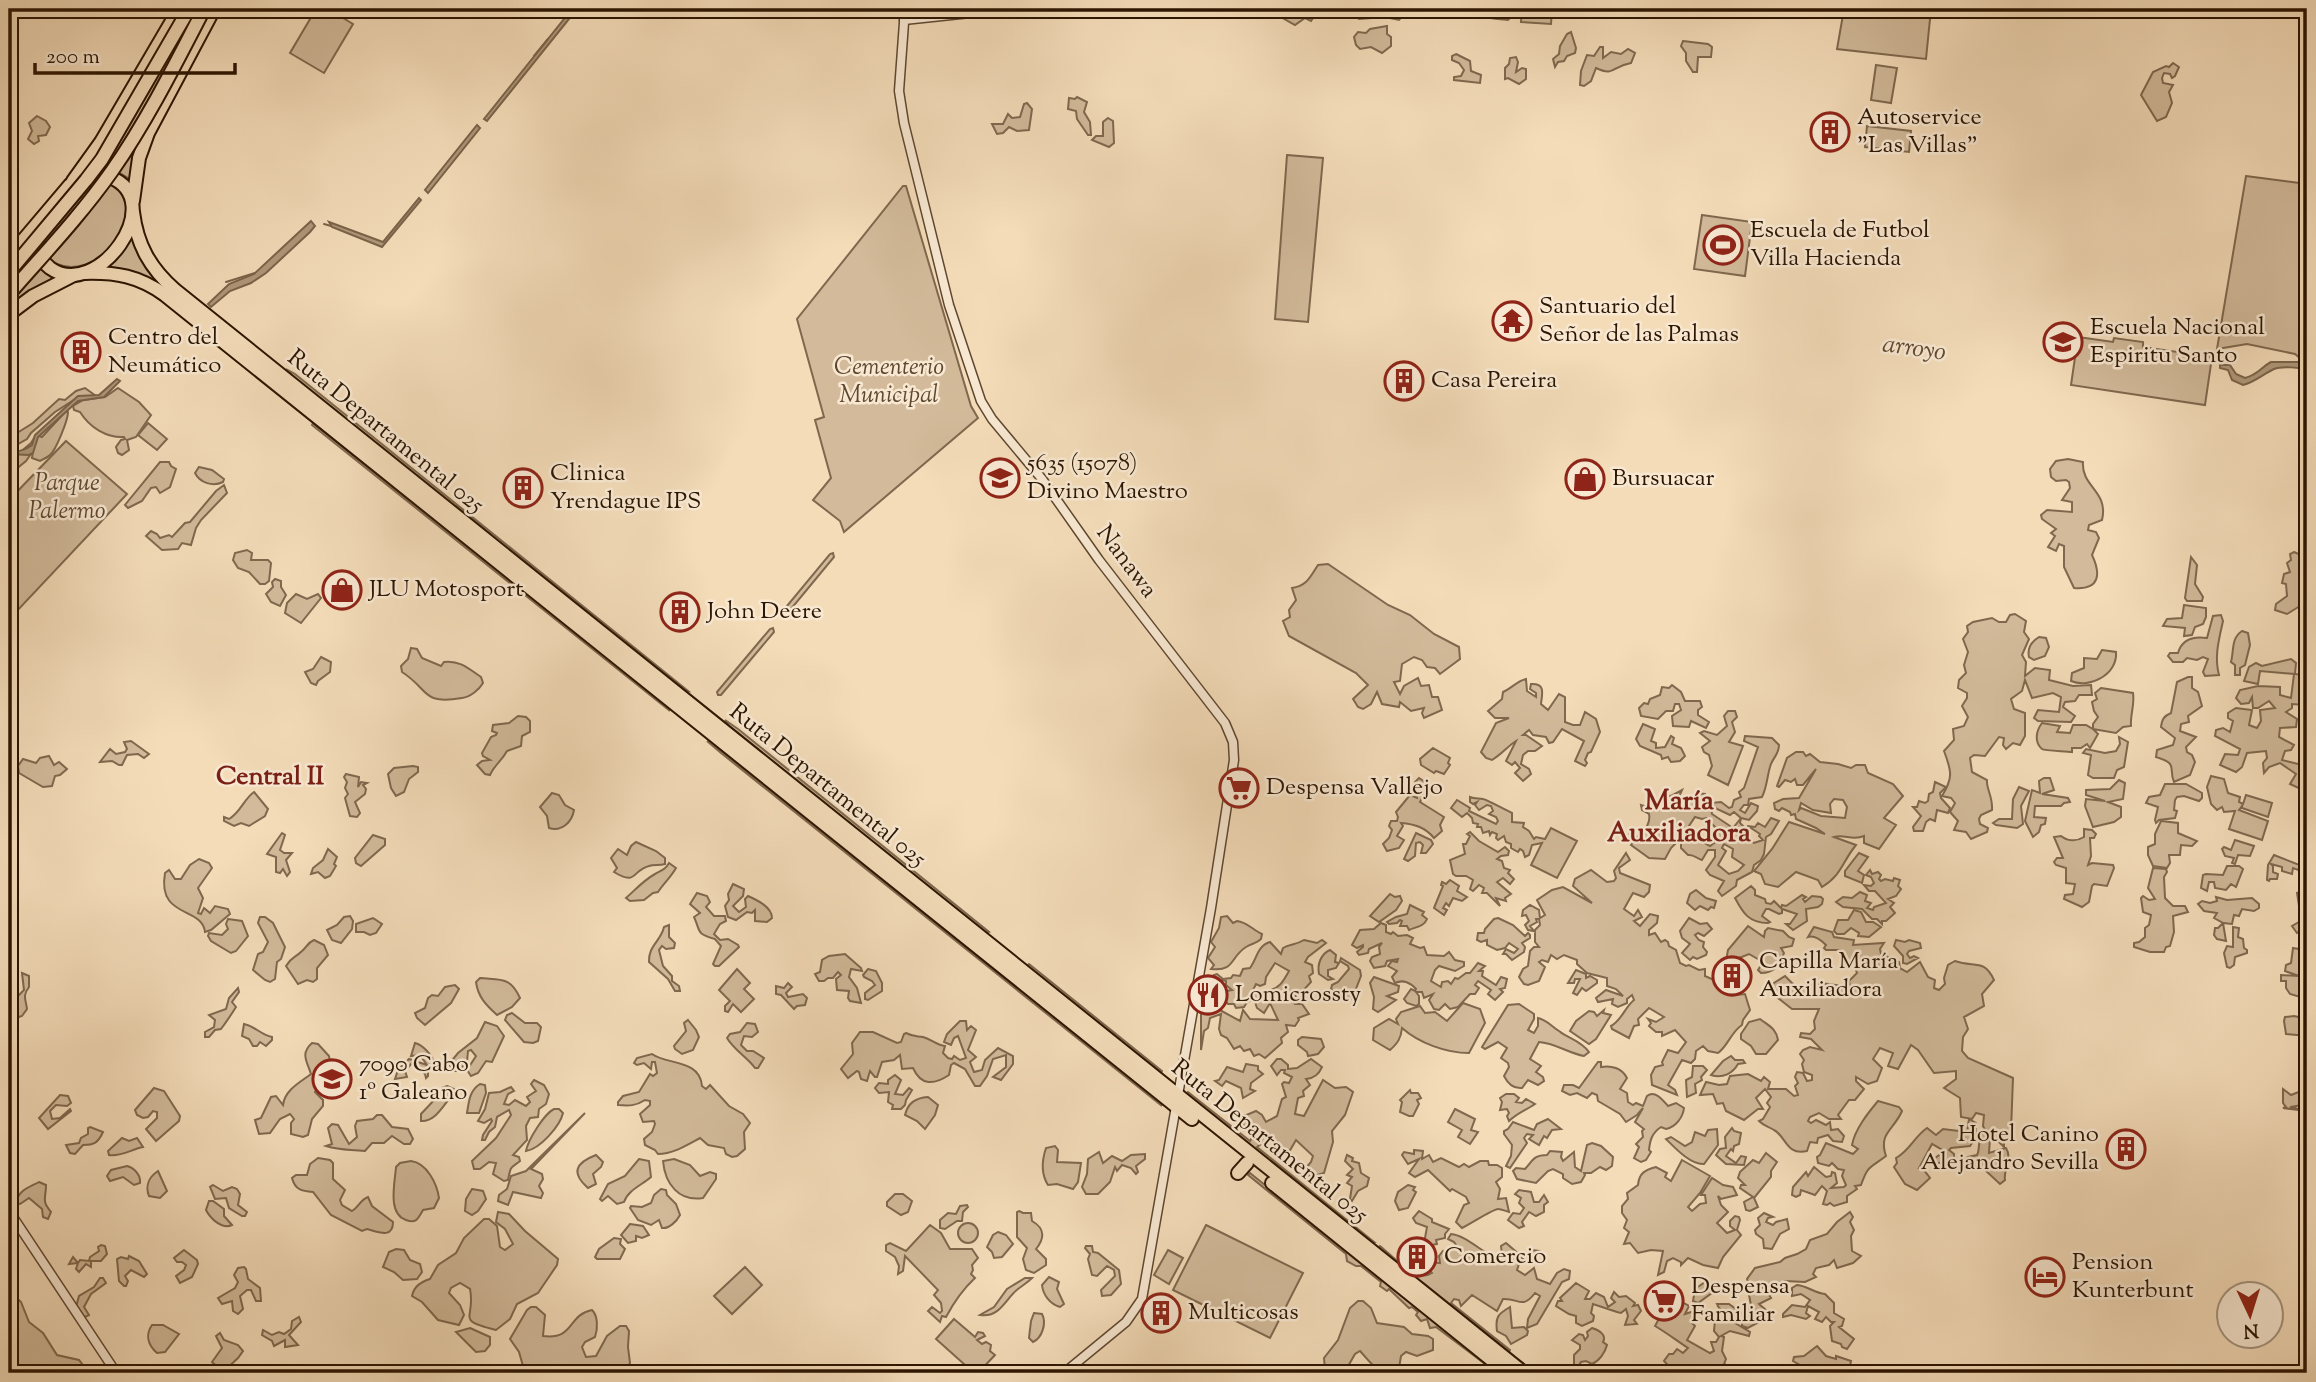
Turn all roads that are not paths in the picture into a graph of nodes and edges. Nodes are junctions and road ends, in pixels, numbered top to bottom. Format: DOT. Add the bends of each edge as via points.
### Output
graph roads {
  1 [pos="178,9"];
  2 [pos="189,9"];
  3 [pos="204,9"];
  4 [pos="214,9"];
  5 [pos="905,9"];
  6 [pos="1008,9"];
  7 [pos="904,20"];
  8 [pos="70,185"];
  9 [pos="133,209"];
  10 [pos="39,224"];
  11 [pos="9,257"];
  12 [pos="9,272"];
  13 [pos="80,274"];
  14 [pos="9,293"];
  15 [pos="9,314"];
  16 [pos="1176,1101"];
  17 [pos="9,1211"];
  18 [pos="1377,1239"];
  19 [pos="1371,1251"];
  20 [pos="1508,1366"];
  21 [pos="119,1373"];
  22 [pos="1064,1373"];
  23 [pos="1524,1373"];
  1 -- 8 [label="highway" via="101,142"];
  2 -- 12 [label="highway, bridge" via="102,159"];
  3 -- 14 [label="highway, bridge" via="114,169"];
  4 -- 9 [label="highway" via="148,133 136,171"];
  5 -- 7 [label="street, Nanawa"];
  6 -- 7 [label="street"];
  7 -- 16 [label="street, Nanawa" via="899,91 904,123 949,305 981,401 1225,723 1233,742 1234,760"];
  8 -- 9 [label="highway" via="85,176 106,175 123,186"];
  8 -- 10 [label="highway"];
  9 -- 13 [label="highway" via="127,233 113,253"];
  9 -- 16 [label="highway, Ruta Departamental 025" via="145,255 173,288"];
  10 -- 11 [label="highway"];
  10 -- 13 [label="highway" via="36,237 42,260 54,270"];
  13 -- 15 [label="highway" via="33,296"];
  13 -- 16 [label="highway, Ruta Departamental 025" via="123,274 165,295"];
  16 -- 19 [label="highway, Ruta Departamental 025"];
  16 -- 20 [label="highway, Ruta Departamental 025" via="1243,1168"];
  16 -- 22 [label="street, Nanawa" via="1142,1299 1126,1322"];
  17 -- 21 [label="street"];
  18 -- 19 [label="highway"];
  19 -- 20 [label="highway, Ruta Departamental 025"];
  20 -- 23 [label="highway, Ruta Departamental 025"];
}
